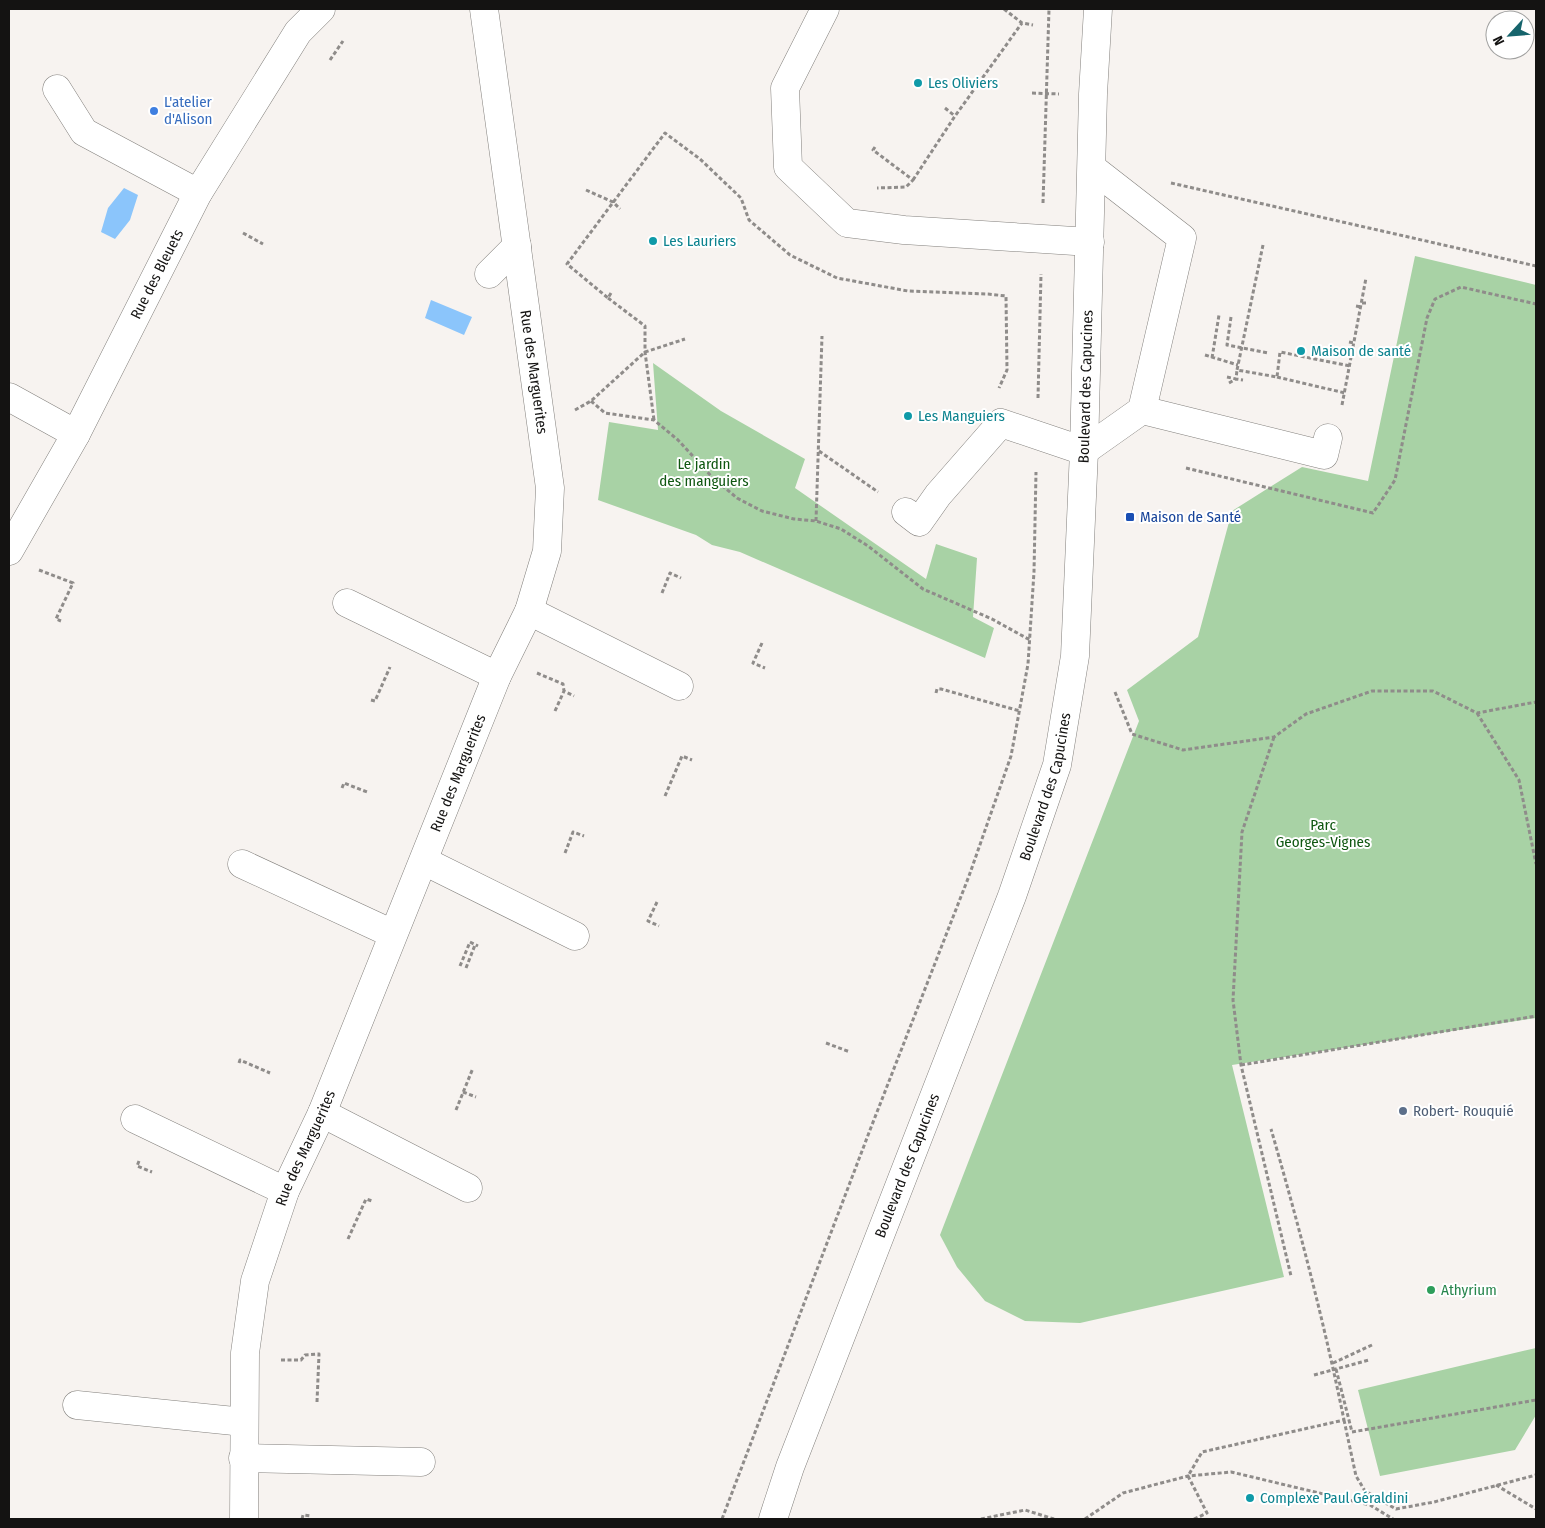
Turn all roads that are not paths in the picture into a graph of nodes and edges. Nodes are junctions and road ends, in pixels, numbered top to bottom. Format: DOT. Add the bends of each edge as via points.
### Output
graph roads {
  1 [pos="321,9"];
  2 [pos="484,9"];
  3 [pos="825,9"];
  4 [pos="1098,9"];
  5 [pos="57,89"];
  6 [pos="1092,168"];
  7 [pos="198,193"];
  8 [pos="1090,242"];
  9 [pos="517,246"];
  10 [pos="489,274"];
  11 [pos="9,397"];
  12 [pos="1142,410"];
  13 [pos="76,434"];
  14 [pos="1328,438"];
  15 [pos="1084,451"];
  16 [pos="906,512"];
  17 [pos="9,551"];
  18 [pos="347,603"];
  19 [pos="529,611"];
  20 [pos="497,676"];
  21 [pos="679,686"];
  22 [pos="424,861"];
  23 [pos="242,864"];
  24 [pos="393,934"];
  25 [pos="575,936"];
  26 [pos="322,1113"];
  27 [pos="136,1119"];
  28 [pos="468,1188"];
  29 [pos="285,1191"];
  30 [pos="77,1405"];
  31 [pos="244,1422"];
  32 [pos="243,1458"];
  33 [pos="421,1462"];
  34 [pos="244,1519"];
  35 [pos="773,1519"];
  1 -- 7 [label="street, Rue des Bleuets" via="298,32"];
  2 -- 9 [label="street, Rue des Marguerites"];
  3 -- 8 [label="street" via="785,88 788,166 847,223 914,231"];
  4 -- 6 [label="street, Boulevard des Capucines"];
  5 -- 7 [label="street" via="84,132"];
  6 -- 8 [label="street, Boulevard des Capucines"];
  6 -- 12 [label="street" via="1182,238"];
  7 -- 13 [label="street, Rue des Bleuets"];
  8 -- 15 [label="street, Boulevard des Capucines"];
  9 -- 10 [label="street"];
  9 -- 19 [label="street, Rue des Marguerites" via="550,488 547,551"];
  11 -- 13 [label="street"];
  12 -- 14 [label="street" via="1324,455"];
  12 -- 15 [label="street"];
  13 -- 17 [label="street, Rue des Bleuets"];
  15 -- 16 [label="street" via="1002,423 919,522"];
  15 -- 35 [label="street, Boulevard des Capucines" via="1075,656 1057,765 1012,896 790,1467"];
  18 -- 20 [label="street"];
  19 -- 20 [label="street, Rue des Marguerites"];
  19 -- 21 [label="street"];
  20 -- 22 [label="street, Rue des Marguerites"];
  22 -- 24 [label="street, Rue des Marguerites"];
  22 -- 25 [label="street"];
  23 -- 24 [label="street"];
  24 -- 26 [label="street, Rue des Marguerites"];
  26 -- 28 [label="street"];
  26 -- 29 [label="street, Rue des Marguerites"];
  27 -- 29 [label="street"];
  29 -- 31 [label="street, Rue des Marguerites" via="255,1281 245,1353"];
  30 -- 31 [label="street"];
  31 -- 32 [label="street, Rue des Marguerites"];
  32 -- 33 [label="street"];
  32 -- 34 [label="street, Rue des Marguerites"];
}
